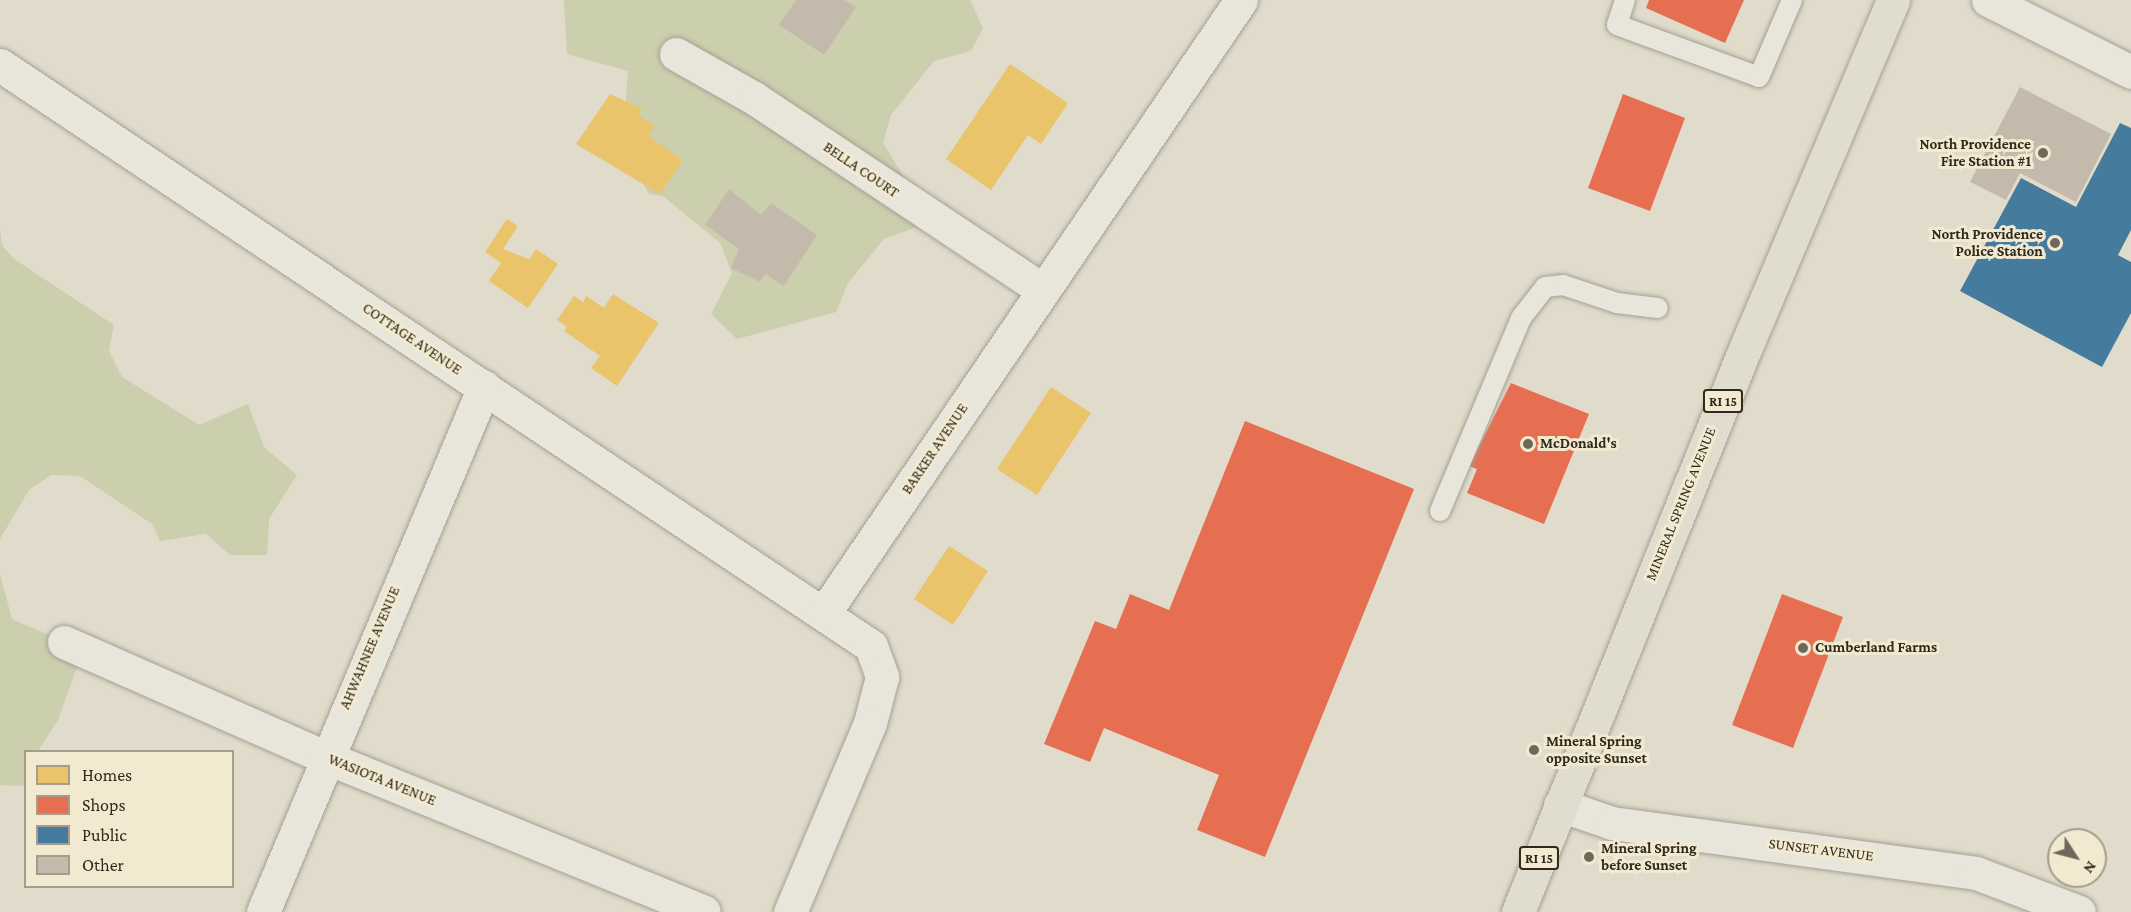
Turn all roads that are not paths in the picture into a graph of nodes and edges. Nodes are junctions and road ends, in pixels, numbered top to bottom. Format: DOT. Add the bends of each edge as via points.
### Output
graph roads {
  1 [pos="1240,0"];
  2 [pos="1626,0"];
  3 [pos="1792,0"];
  4 [pos="1893,0"];
  5 [pos="1988,0"];
  6 [pos="676,54"];
  7 [pos="0,65"];
  8 [pos="2131,72"];
  9 [pos="1043,290"];
  10 [pos="1658,308"];
  11 [pos="484,387"];
  12 [pos="1440,511"];
  13 [pos="824,613"];
  14 [pos="64,642"];
  15 [pos="325,757"];
  16 [pos="1560,805"];
  17 [pos="263,912"];
  18 [pos="704,912"];
  19 [pos="790,912"];
  20 [pos="1518,912"];
  21 [pos="2079,912"];
  1 -- 9 [label="street, BARKER AVENUE"];
  2 -- 3 [label="lane" via="1617,25 1759,77"];
  4 -- 16 [label="main road, MINERAL SPRING AVENUE / RI 15"];
  5 -- 8 [label="street"];
  6 -- 9 [label="street, BELLA COURT" via="754,98"];
  7 -- 11 [label="street, COTTAGE AVENUE"];
  9 -- 13 [label="street, BARKER AVENUE"];
  10 -- 12 [label="lane" via="1617,303 1563,285 1545,287 1521,318"];
  11 -- 13 [label="street, COTTAGE AVENUE"];
  11 -- 15 [label="street, AHWAHNEE AVENUE"];
  13 -- 19 [label="street" via="871,646 882,677 870,723"];
  14 -- 15 [label="street, WASIOTA AVENUE"];
  15 -- 17 [label="street, AHWAHNEE AVENUE"];
  15 -- 18 [label="street, WASIOTA AVENUE"];
  16 -- 20 [label="main road, MINERAL SPRING AVENUE / RI 15"];
  16 -- 21 [label="street, SUNSET AVENUE" via="1612,823 1976,873"];
}
